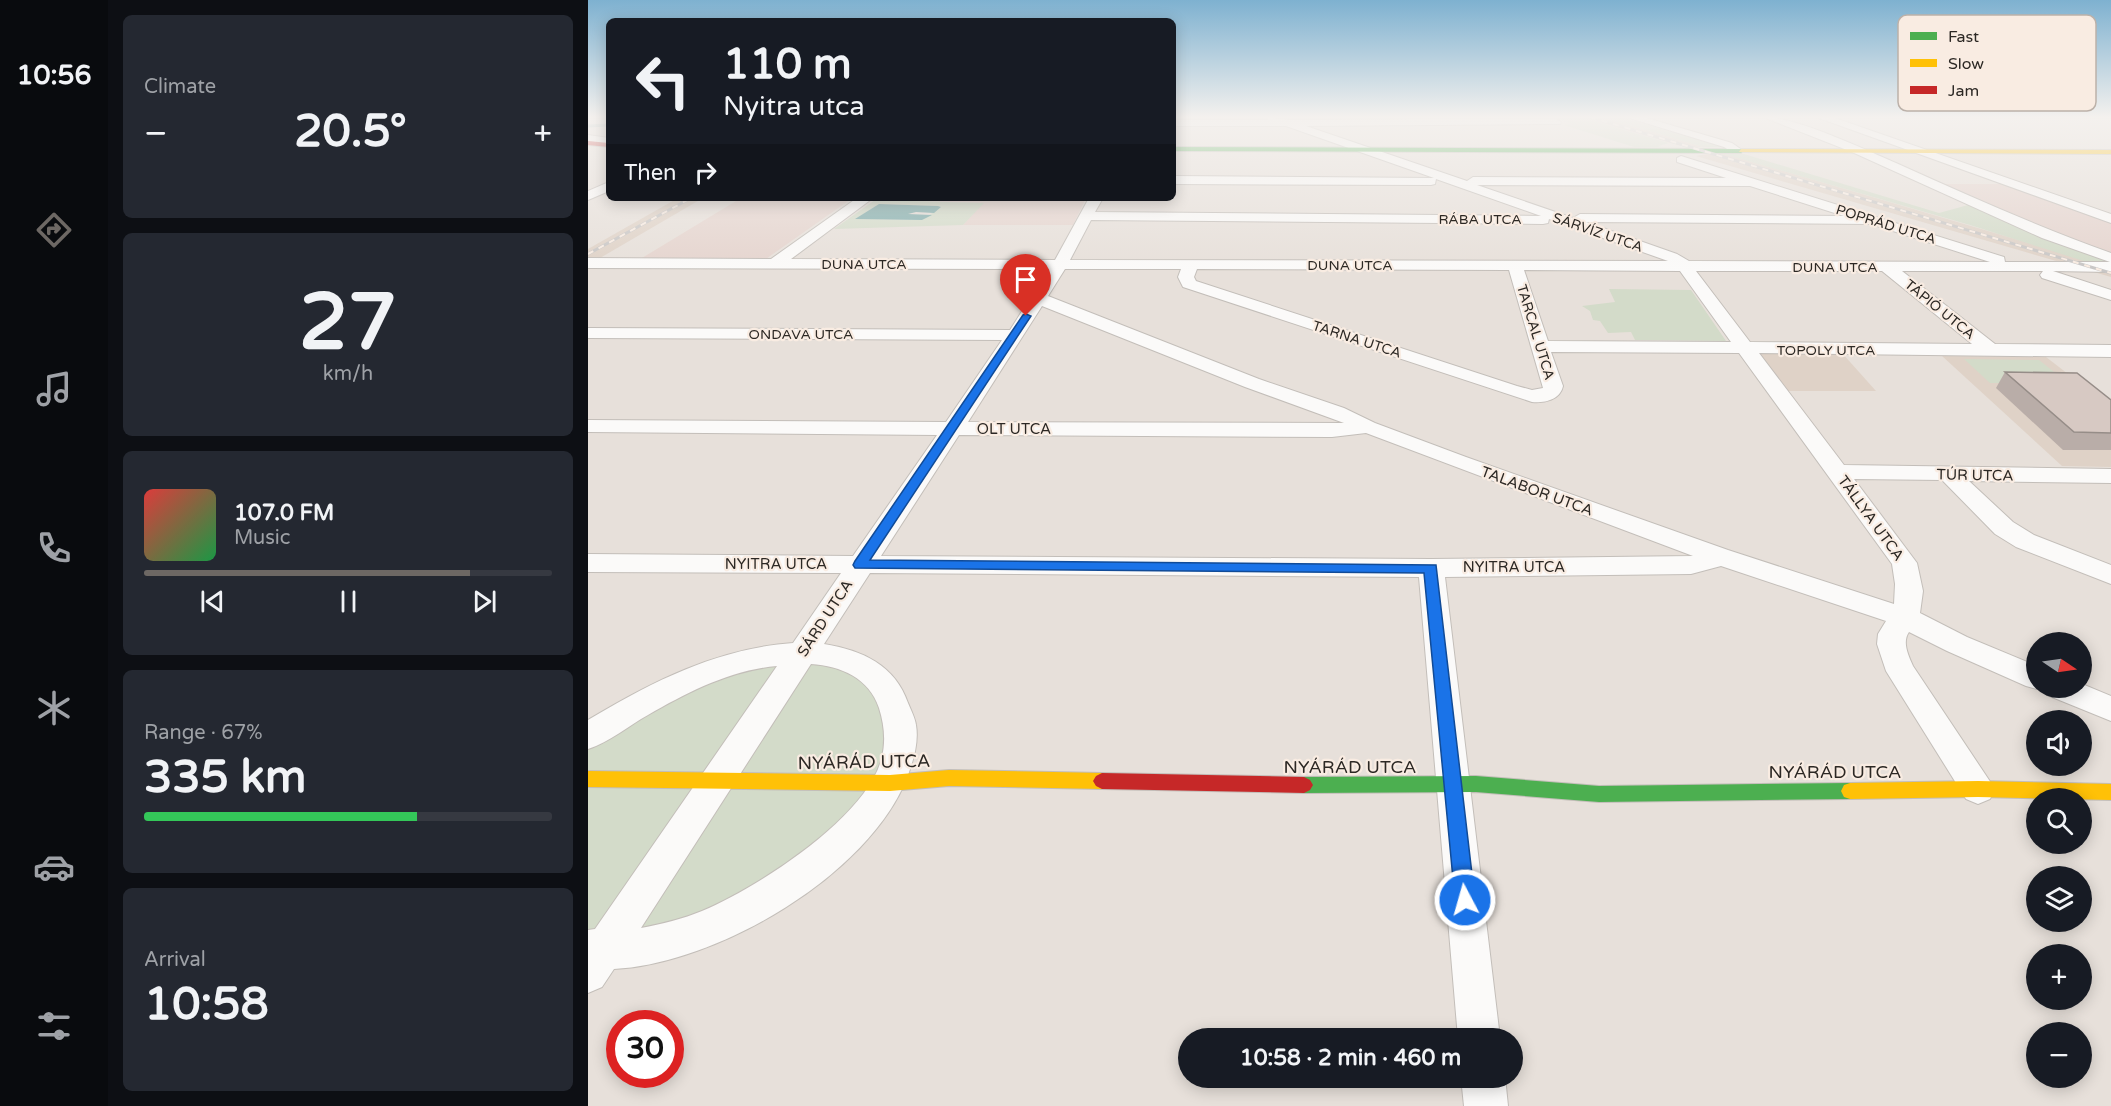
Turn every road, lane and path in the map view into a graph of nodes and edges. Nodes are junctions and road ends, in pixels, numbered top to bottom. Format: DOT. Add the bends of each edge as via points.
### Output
graph roads {
  1 [pos="1417,169"];
  2 [pos="1708,169"];
  3 [pos="1898,169"];
  4 [pos="1966,169"];
  5 [pos="606,180"];
  6 [pos="1176,180"];
  7 [pos="1452,181"];
  8 [pos="1751,182"];
  9 [pos="588,196"];
  10 [pos="862,201"];
  11 [pos="1094,201"];
  12 [pos="2075,206"];
  13 [pos="2111,206"];
  14 [pos="1087,216"];
  15 [pos="2111,219"];
  16 [pos="1564,220"];
  17 [pos="1873,220"];
  18 [pos="2111,258"];
  19 [pos="588,263"];
  20 [pos="1061,263"];
  21 [pos="774,264"];
  22 [pos="1191,264"];
  23 [pos="1515,265"];
  24 [pos="1685,267"];
  25 [pos="2023,267"];
  26 [pos="2111,267"];
  27 [pos="1888,268"];
  28 [pos="2092,279"];
  29 [pos="2111,285"];
  30 [pos="2111,295"];
  31 [pos="1038,298"];
  32 [pos="588,333"];
  33 [pos="1015,335"];
  34 [pos="1541,346"];
  35 [pos="1745,350"];
  36 [pos="1992,351"];
  37 [pos="2111,351"];
  38 [pos="1546,396"];
  39 [pos="588,426"];
  40 [pos="1368,427"];
  41 [pos="951,428"];
  42 [pos="1838,472"];
  43 [pos="1950,475"];
  44 [pos="2111,476"];
  45 [pos="1719,556"];
  46 [pos="588,563"];
  47 [pos="860,565"];
  48 [pos="1431,568"];
  49 [pos="2111,575"];
  50 [pos="1904,617"];
  51 [pos="802,653"];
  52 [pos="2026,673"];
  53 [pos="2084,698"];
  54 [pos="2111,709"];
  55 [pos="588,736"];
  56 [pos="588,779"];
  57 [pos="718,779"];
  58 [pos="890,783"];
  59 [pos="1452,785"];
  60 [pos="1978,789"];
  61 [pos="2111,792"];
  62 [pos="593,957"];
  63 [pos="1478,1028"];
  64 [pos="1484,1088"];
  65 [pos="1486,1106"];
  1 -- 7 [label="street, SÁRVÍZ UTCA"];
  2 -- 8 [label="street, POPRÁD UTCA"];
  3 -- 18 [label="street" via="2047,235"];
  4 -- 12 [label="street"];
  5 -- 9 [label="street"];
  6 -- 7 [label="street"];
  7 -- 8 [label="street"];
  7 -- 16 [label="street, SÁRVÍZ UTCA"];
  8 -- 17 [label="street, POPRÁD UTCA"];
  10 -- 21 [label="street"];
  11 -- 14 [label="street, SÁRD UTCA"];
  12 -- 13 [label="street"];
  12 -- 15 [label="street"];
  14 -- 16 [label="street, RÁBA UTCA"];
  14 -- 20 [label="street, SÁRD UTCA"];
  16 -- 17 [label="street, RÁBA UTCA"];
  16 -- 24 [label="street, SÁRVÍZ UTCA" via="1672,257"];
  17 -- 25 [label="street, POPRÁD UTCA"];
  19 -- 21 [label="street, DUNA UTCA"];
  20 -- 21 [label="street, DUNA UTCA"];
  20 -- 22 [label="street, DUNA UTCA"];
  20 -- 31 [label="street, SÁRD UTCA"];
  22 -- 23 [label="street, DUNA UTCA"];
  22 -- 38 [label="street, TARNA UTCA" via="1186,277 1189,284 1510,390"];
  23 -- 24 [label="street, DUNA UTCA"];
  23 -- 34 [label="street, TARCAL UTCA"];
  24 -- 27 [label="street, DUNA UTCA"];
  24 -- 35 [label="street, TÁLLYA UTCA"];
  25 -- 26 [label="street, DUNA UTCA"];
  25 -- 27 [label="street, DUNA UTCA"];
  25 -- 30 [label="street, POPRÁD UTCA"];
  27 -- 36 [label="street, TÁPIÓ UTCA"];
  28 -- 29 [label="street"];
  31 -- 33 [label="street, SÁRD UTCA"];
  31 -- 40 [label="street, TALABOR UTCA"];
  32 -- 33 [label="street, ONDAVA UTCA"];
  33 -- 41 [label="street, SÁRD UTCA"];
  34 -- 35 [label="street, TOPOLY UTCA"];
  34 -- 38 [label="street, TARCAL UTCA" via="1553,386"];
  35 -- 36 [label="street, TOPOLY UTCA"];
  35 -- 42 [label="street, TÁLLYA UTCA"];
  36 -- 37 [label="street, TOPOLY UTCA"];
  39 -- 41 [label="street, OLT UTCA"];
  40 -- 41 [label="street, OLT UTCA" via="1332,431"];
  40 -- 45 [label="street, TALABOR UTCA"];
  41 -- 47 [label="street, SÁRD UTCA"];
  42 -- 43 [label="street, TÚR UTCA"];
  42 -- 50 [label="street, TÁLLYA UTCA" via="1904,563 1909,576"];
  43 -- 44 [label="street, TÚR UTCA"];
  43 -- 49 [label="street" via="2004,528 2025,541"];
  45 -- 48 [label="street, NYITRA UTCA" via="1691,565"];
  45 -- 50 [label="street, TALABOR UTCA"];
  46 -- 47 [label="street, NYITRA UTCA"];
  47 -- 48 [label="street, NYITRA UTCA"];
  47 -- 51 [label="street, SÁRD UTCA"];
  48 -- 59 [label="street"];
  50 -- 52 [label="street, TALABOR UTCA"];
  50 -- 60 [label="street, TÁLLYA UTCA" via="1892,633 1892,651"];
  51 -- 55 [label="street" via="752,659 699,676 648,700"];
  51 -- 57 [label="street, SÁRD UTCA"];
  51 -- 58 [label="street" via="860,666 886,687 900,718 901,736"];
  53 -- 54 [label="street"];
  56 -- 57 [label="main road, NYÁRÁD UTCA"];
  57 -- 58 [label="main road, NYÁRÁD UTCA"];
  57 -- 62 [label="street, SÁRD UTCA"];
  58 -- 59 [label="main road, NYÁRÁD UTCA" via="949,778"];
  58 -- 62 [label="street" via="877,804 832,851 739,914 669,941"];
  59 -- 60 [label="main road, NYÁRÁD UTCA" via="1599,794"];
  59 -- 63 [label="street"];
  60 -- 61 [label="main road, NYÁRÁD UTCA"];
  64 -- 65 [label="street"];
}
